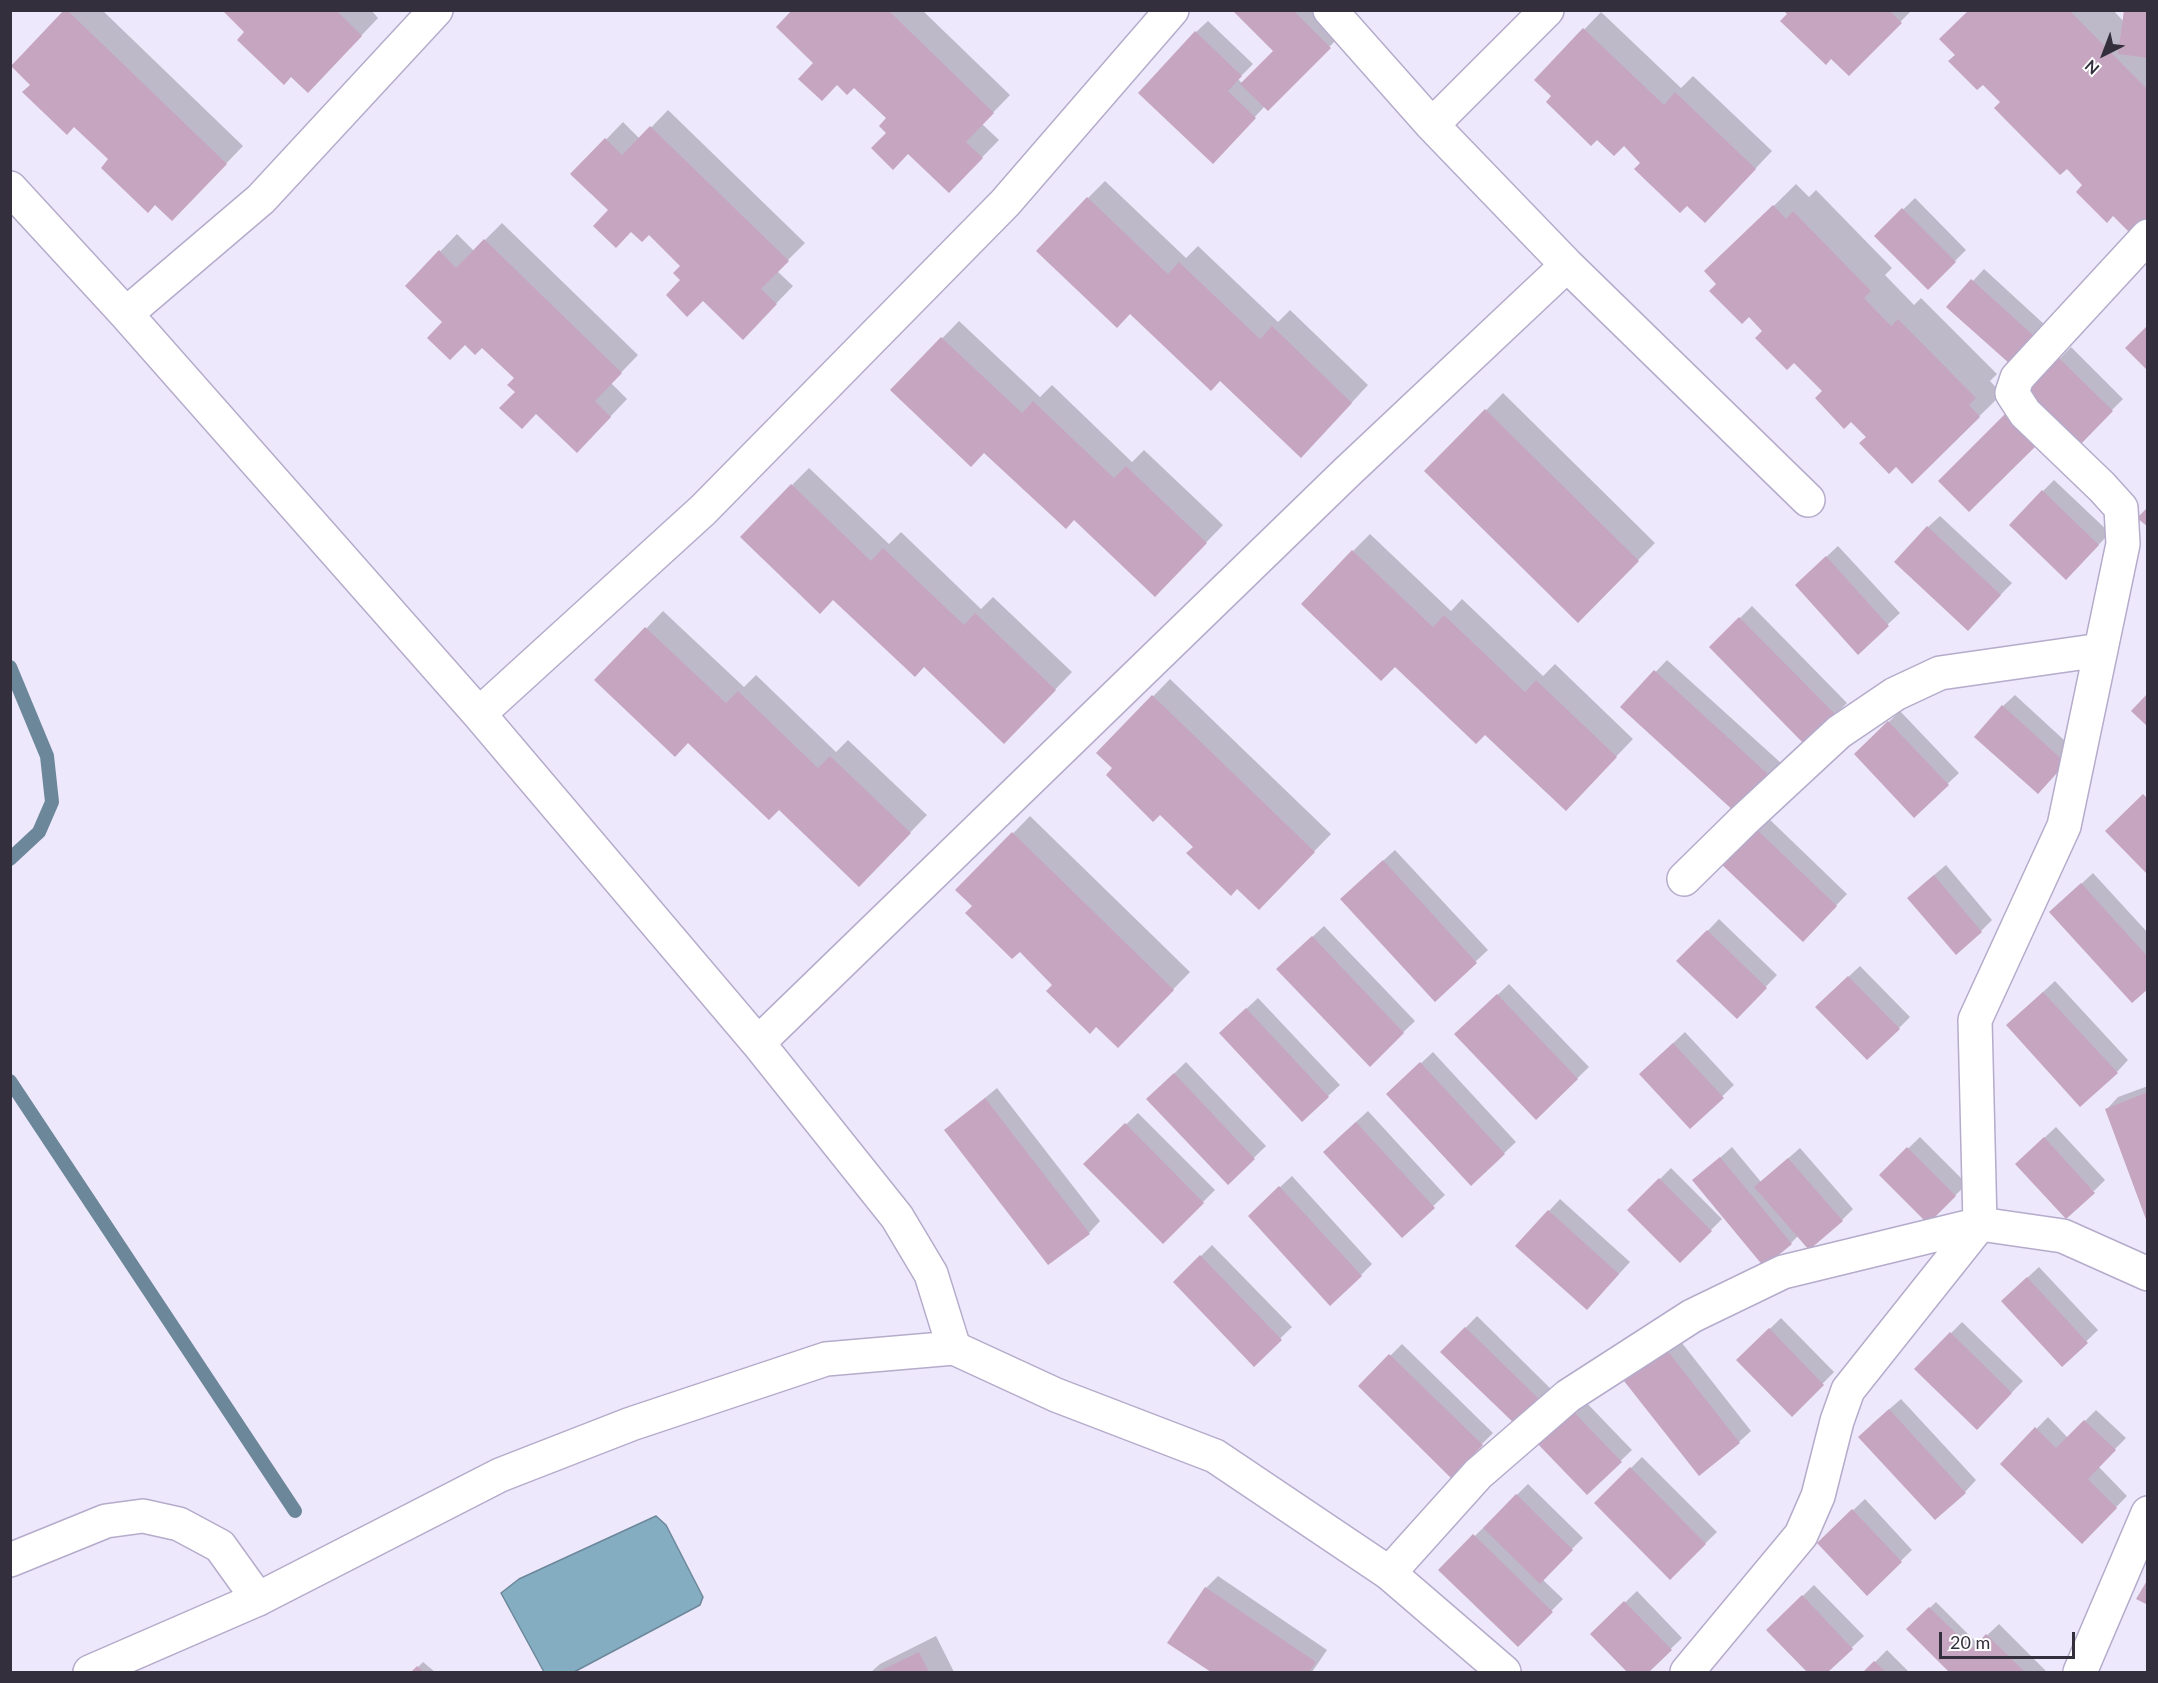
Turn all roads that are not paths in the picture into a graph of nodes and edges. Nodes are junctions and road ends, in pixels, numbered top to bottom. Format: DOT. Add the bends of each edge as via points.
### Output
graph roads {
  1 [pos="436,10"];
  2 [pos="1172,10"];
  3 [pos="1330,10"];
  4 [pos="1547,10"];
  5 [pos="1432,125"];
  6 [pos="10,188"];
  7 [pos="2148,236"];
  8 [pos="1567,266"];
  9 [pos="126,314"];
  10 [pos="1808,500"];
  11 [pos="2101,650"];
  12 [pos="479,714"];
  13 [pos="1684,879"];
  14 [pos="758,1044"];
  15 [pos="1980,1224"];
  16 [pos="2148,1274"];
  17 [pos="954,1348"];
  18 [pos="2148,1513"];
  19 [pos="10,1560"];
  20 [pos="1389,1573"];
  21 [pos="258,1599"];
  22 [pos="2084,1671"];
  23 [pos="90,1672"];
  24 [pos="1504,1672"];
  25 [pos="1687,1672"];
  1 -- 9 [label="street" via="261,199"];
  2 -- 12 [label="street" via="1005,203 703,510"];
  3 -- 5 [label="street"];
  4 -- 5 [label="street"];
  5 -- 8 [label="street"];
  6 -- 9 [label="street"];
  7 -- 11 [label="street" via="2017,378 2012,393 2025,413 2121,508 2123,544"];
  8 -- 10 [label="street"];
  8 -- 14 [label="street" via="1354,465"];
  9 -- 12 [label="street"];
  11 -- 13 [label="street" via="1940,673 1895,693 1839,732"];
  11 -- 15 [label="street" via="2064,826 1976,1020"];
  12 -- 14 [label="street"];
  14 -- 17 [label="street" via="897,1217 931,1274"];
  15 -- 16 [label="street" via="2063,1236"];
  15 -- 20 [label="street" via="1783,1272 1692,1316 1568,1396 1478,1474"];
  15 -- 25 [label="street" via="1848,1390 1818,1496 1801,1535"];
  17 -- 20 [label="street" via="1056,1395 1215,1456"];
  17 -- 21 [label="street" via="826,1359 631,1424 500,1475"];
  18 -- 22 [label="street"];
  19 -- 21 [label="street" via="106,1521 144,1516 179,1524 220,1546"];
  20 -- 24 [label="street"];
  21 -- 23 [label="street"];
}
